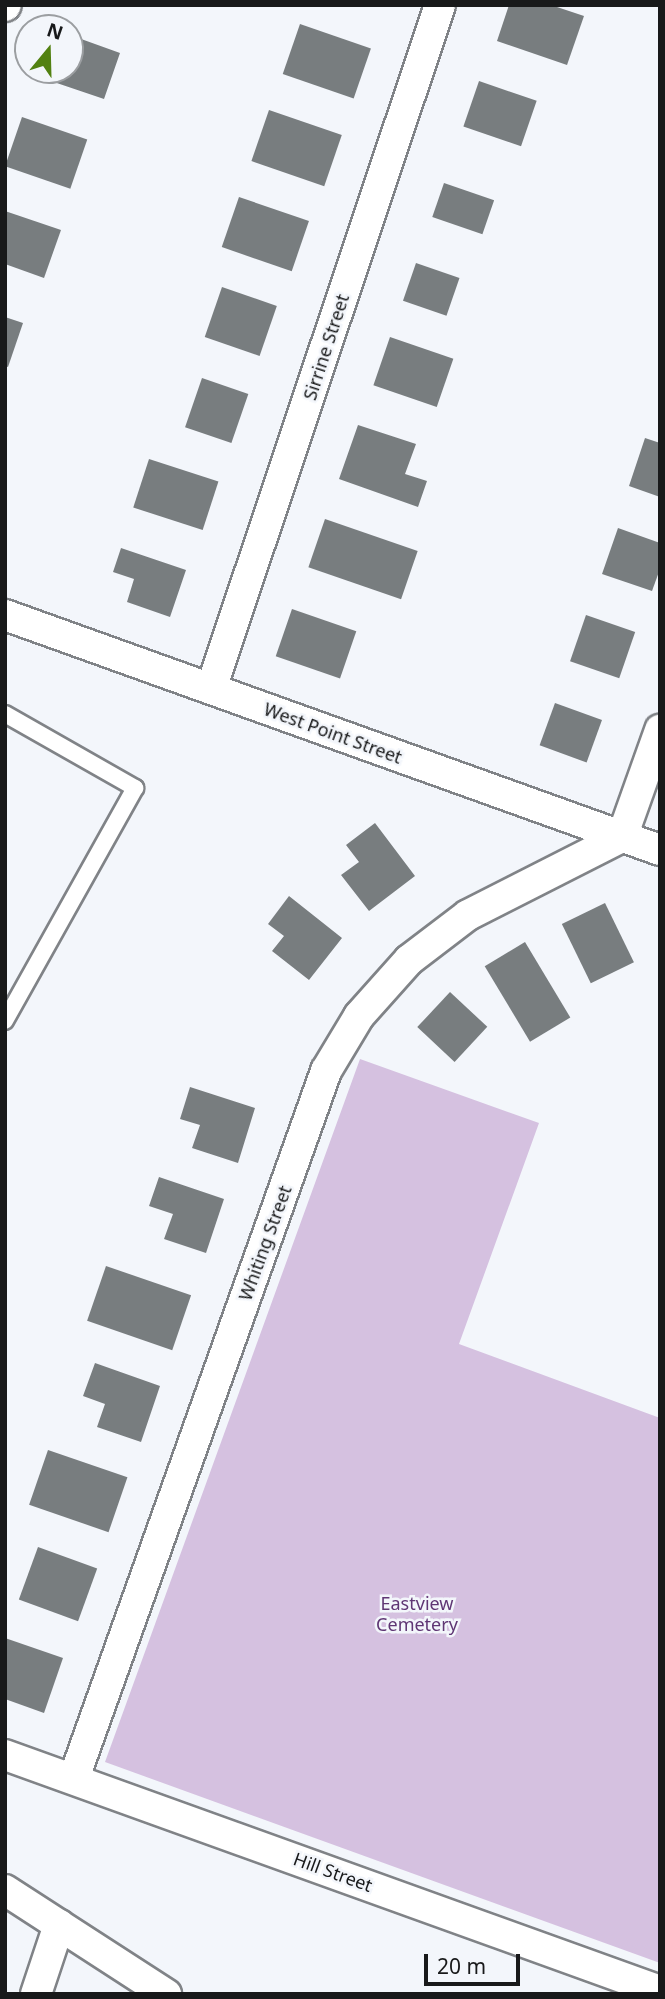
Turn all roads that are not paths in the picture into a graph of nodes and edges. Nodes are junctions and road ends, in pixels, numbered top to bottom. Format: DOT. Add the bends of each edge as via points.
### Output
graph roads {
  1 [pos="440,5"];
  2 [pos="5,615"];
  3 [pos="212,689"];
  4 [pos="5,714"];
  5 [pos="660,730"];
  6 [pos="622,837"];
  7 [pos="660,850"];
  8 [pos="5,1021"];
  9 [pos="5,1755"];
  10 [pos="74,1778"];
  11 [pos="12,1902"];
  12 [pos="59,1925"];
  13 [pos="660,1991"];
  14 [pos="36,1994"];
  15 [pos="166,1994"];
  1 -- 3 [label="street, Sirrine Street"];
  2 -- 3 [label="street, West Point Street"];
  3 -- 6 [label="street, West Point Street"];
  4 -- 8 [label="lane" via="135,788"];
  5 -- 6 [label="street"];
  6 -- 7 [label="street, West Point Street"];
  6 -- 10 [label="street, Whiting Street" via="468,915 409,960 359,1016 326,1071"];
  9 -- 10 [label="street, Hill Street"];
  10 -- 13 [label="street, Hill Street"];
  11 -- 12 [label="street"];
  12 -- 14 [label="street"];
  12 -- 15 [label="street"];
}
